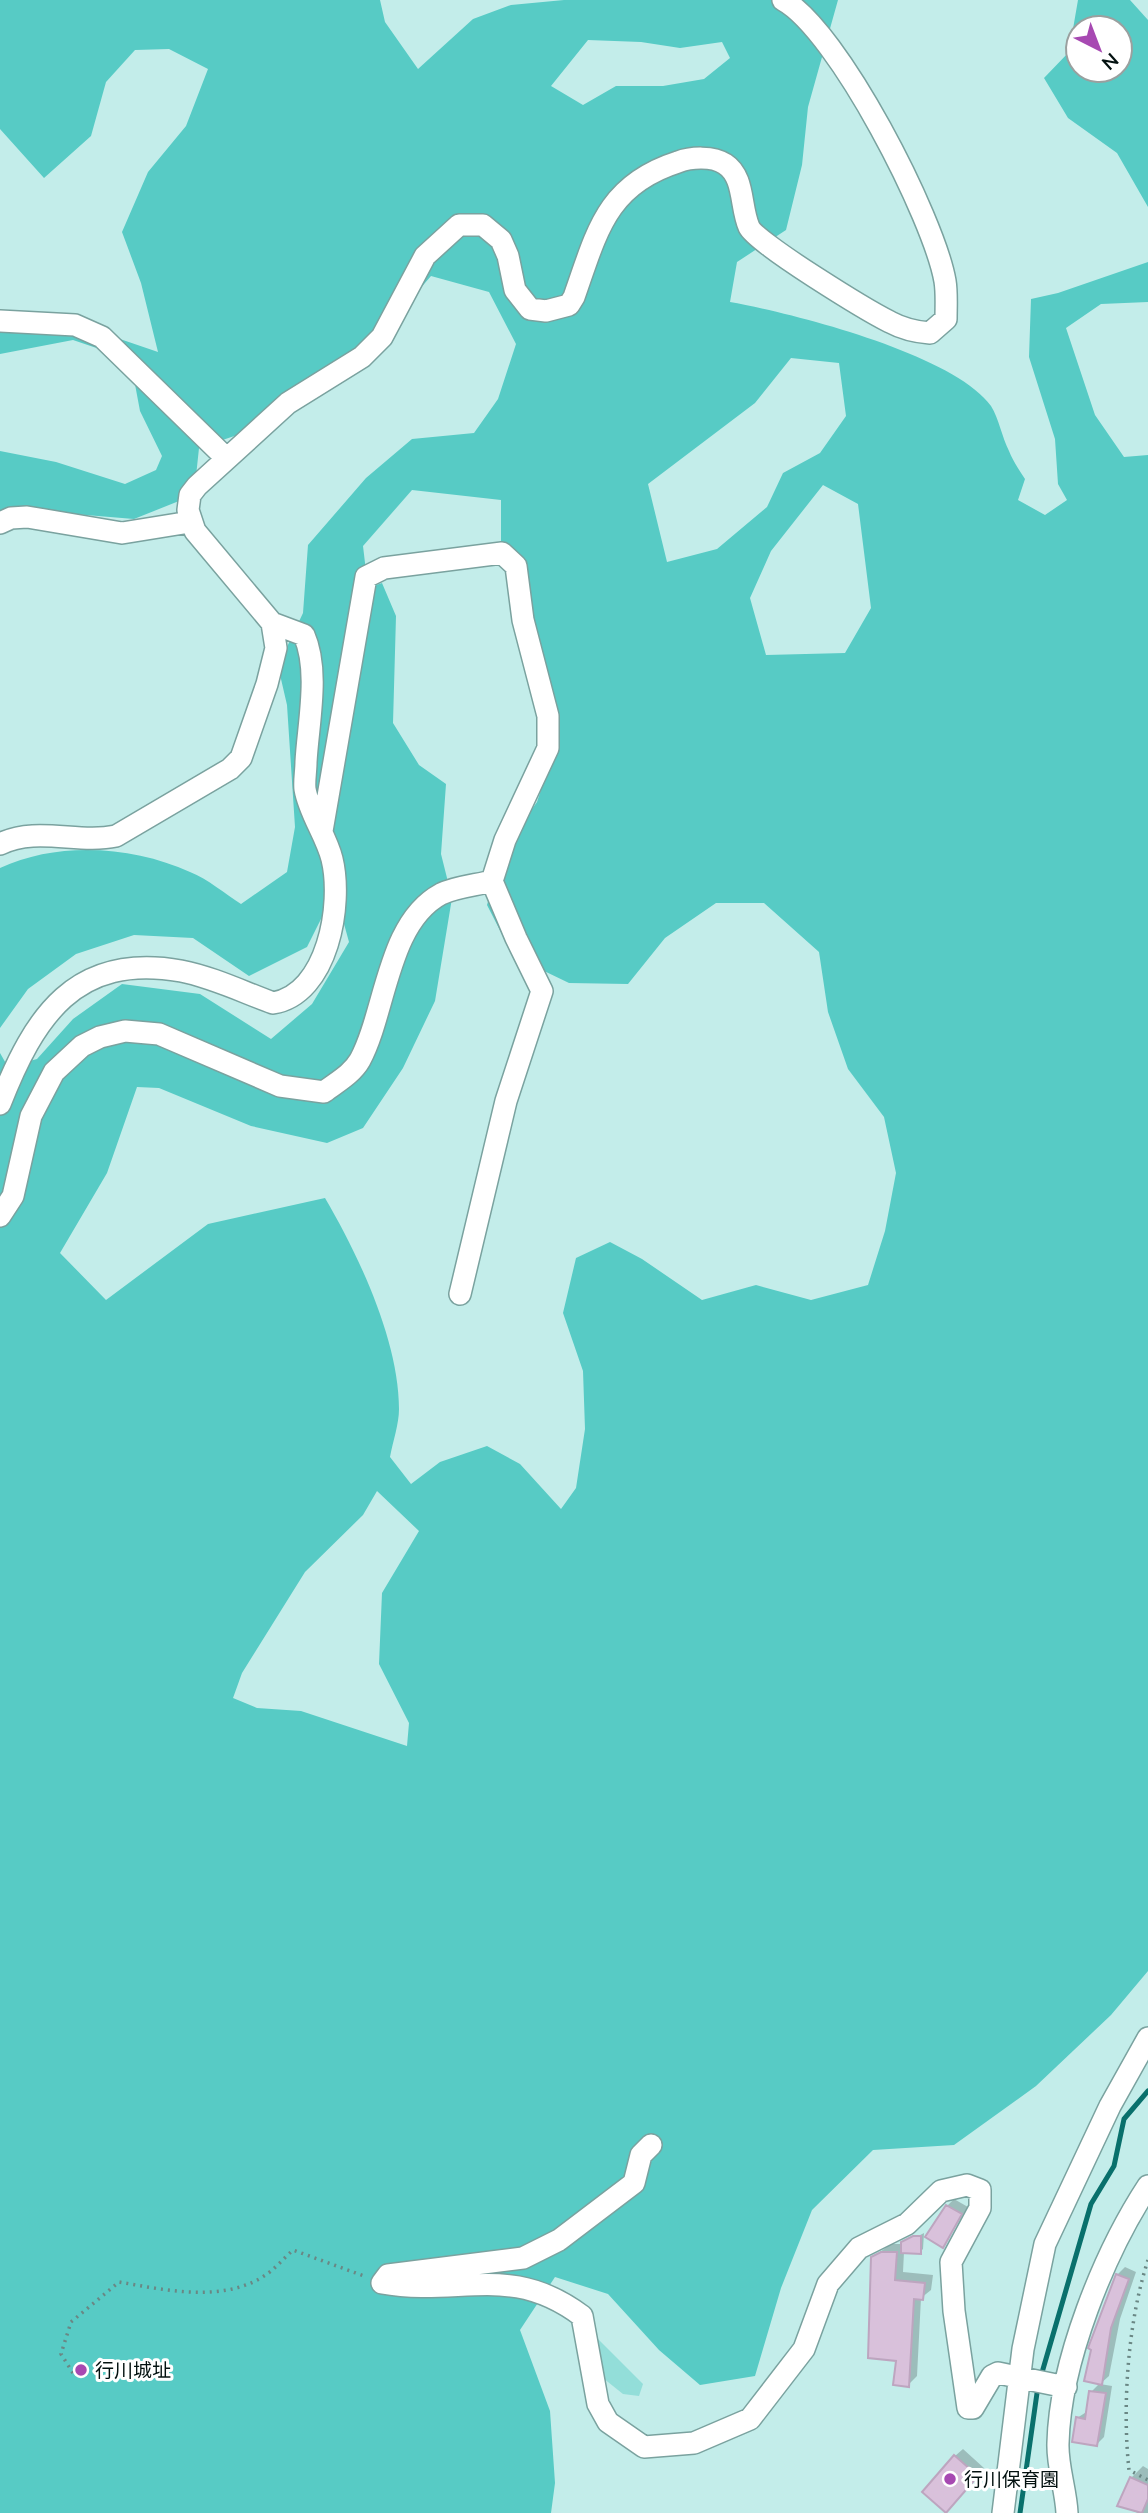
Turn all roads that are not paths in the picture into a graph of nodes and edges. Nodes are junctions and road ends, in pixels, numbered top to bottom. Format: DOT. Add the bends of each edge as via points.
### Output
graph roads {
  1 [pos="783,0"];
  2 [pos="0,321"];
  3 [pos="225,457"];
  4 [pos="190,522"];
  5 [pos="0,523"];
  6 [pos="272,623"];
  7 [pos="321,833"];
  8 [pos="0,844"];
  9 [pos="492,881"];
  10 [pos="0,1104"];
  11 [pos="0,1216"];
  12 [pos="460,1294"];
  13 [pos="1148,2038"];
  14 [pos="651,2145"];
  15 [pos="1148,2186"];
  16 [pos="1021,2378"];
  17 [pos="1066,2387"];
  18 [pos="1003,2513"];
  19 [pos="1067,2513"];
  1 -- 3 [label="street" via="824,39 862,96 915,194 945,281 946,319 930,333 891,323 750,229 736,174 724,163 684,160 652,170 612,203 569,305 545,311 530,309 515,290 501,240 479,224 459,225 425,256 382,337 362,357 288,403"];
  2 -- 3 [label="street" via="75,325 102,337"];
  3 -- 4 [label="street" via="190,495"];
  4 -- 5 [label="street" via="122,533 27,517"];
  4 -- 6 [label="street"];
  6 -- 7 [label="street" via="304,635 309,645 305,788"];
  6 -- 8 [label="street" via="276,648 267,684 241,758 230,769 116,836 98,840 26,835"];
  7 -- 9 [label="street" via="366,577 384,568 502,554 516,566 523,620 548,716 548,748 505,840"];
  7 -- 10 [label="street" via="333,870 333,922 314,975 285,1001 273,1003 183,972 139,967 102,974 61,999 37,1025 19,1055"];
  9 -- 11 [label="street" via="440,894 414,918 398,950 360,1060 324,1091 280,1086 159,1034 125,1031 82,1046 54,1072 31,1116 13,1196"];
  9 -- 12 [label="street" via="542,991 506,1101"];
  13 -- 16 [label="street" via="1098,2128 1045,2244"];
  14 -- 16 [label="street" via="641,2155 634,2183 559,2240 523,2258 388,2275 382,2283 407,2287 520,2285 559,2298 583,2316 598,2404 608,2422 644,2447 694,2443 751,2419 804,2350 828,2284 859,2248 907,2224 941,2191 967,2185 980,2190 981,2208 951,2262 968,2408 973,2408 998,2372"];
  15 -- 17 [label="street" via="1133,2208 1083,2320"];
  16 -- 17 [label="street"];
  16 -- 18 [label="street"];
  17 -- 19 [label="street" via="1058,2444"];
}
